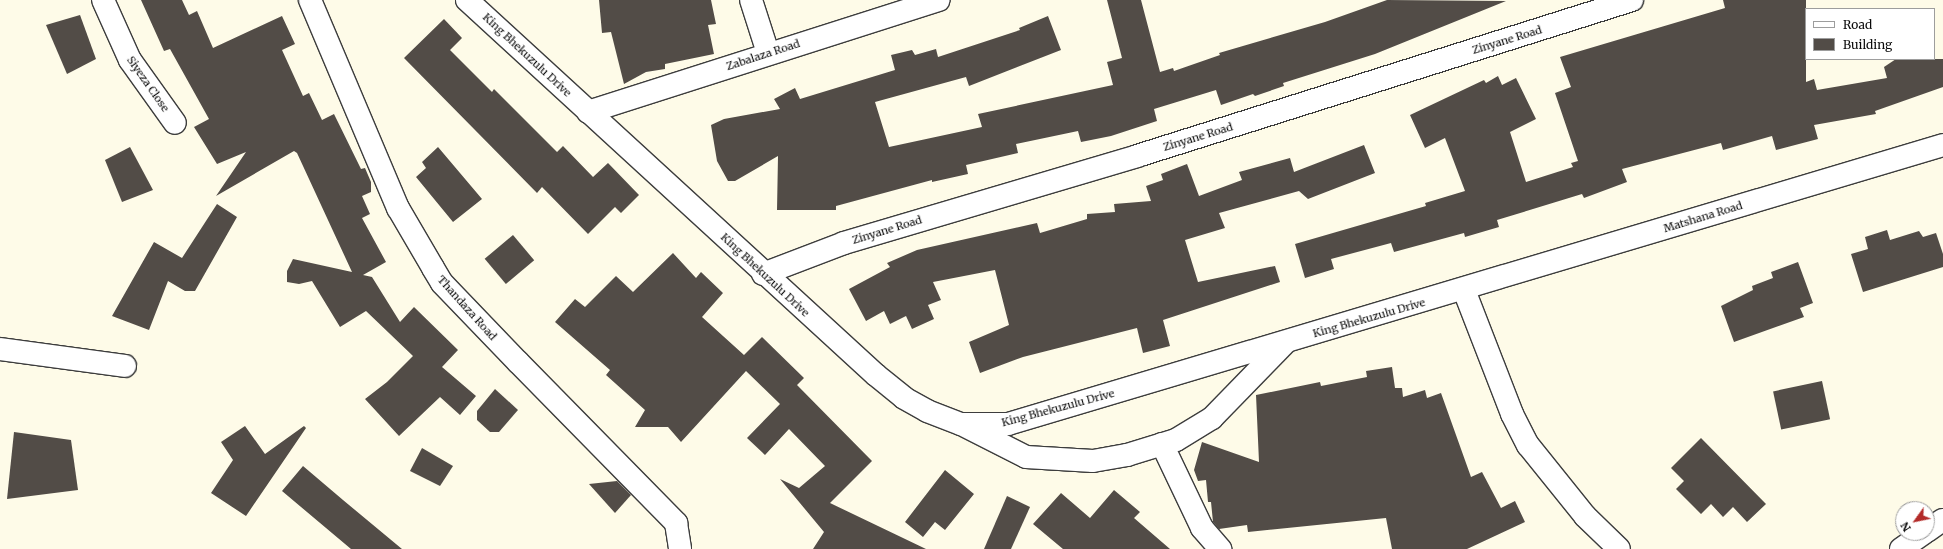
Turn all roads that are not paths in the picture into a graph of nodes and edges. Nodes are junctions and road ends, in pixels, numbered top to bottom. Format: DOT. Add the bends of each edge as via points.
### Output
graph roads {
  1 [pos="103,0"];
  2 [pos="310,0"];
  3 [pos="467,0"];
  4 [pos="751,0"];
  5 [pos="939,0"];
  6 [pos="1632,0"];
  7 [pos="768,53"];
  8 [pos="588,112"];
  9 [pos="175,123"];
  10 [pos="1943,145"];
  11 [pos="763,274"];
  12 [pos="1464,290"];
  13 [pos="1286,342"];
  14 [pos="0,349"];
  15 [pos="125,366"];
  16 [pos="961,424"];
  17 [pos="1162,444"];
  18 [pos="1912,541"];
  19 [pos="680,549"];
  20 [pos="1220,549"];
  21 [pos="1619,549"];
  22 [pos="1901,549"];
  1 -- 9 [label="street, Siyeza Close" via="130,60"];
  2 -- 19 [label="street, Thandaza Road" via="398,208 442,283 676,523"];
  3 -- 8 [label="street, King Bhekuzulu Drive"];
  4 -- 7 [label="street"];
  5 -- 7 [label="street, Zabalaza Road"];
  6 -- 11 [label="street, Zinyane Road" via="1137,156 866,236"];
  7 -- 8 [label="street, Zabalaza Road"];
  8 -- 11 [label="street, King Bhekuzulu Drive"];
  10 -- 12 [label="street, Matshana Road"];
  11 -- 16 [label="street, King Bhekuzulu Drive" via="904,398 942,419"];
  12 -- 13 [label="street, King Bhekuzulu Drive"];
  12 -- 21 [label="street" via="1512,414 1528,445 1585,516"];
  13 -- 16 [label="street, King Bhekuzulu Drive" via="1008,424"];
  13 -- 17 [label="street" via="1212,418 1176,440"];
  14 -- 15 [label="street"];
  16 -- 17 [label="street" via="1026,457 1093,461 1127,455"];
  17 -- 20 [label="street" via="1202,528"];
  18 -- 22 [label="street"];
}
